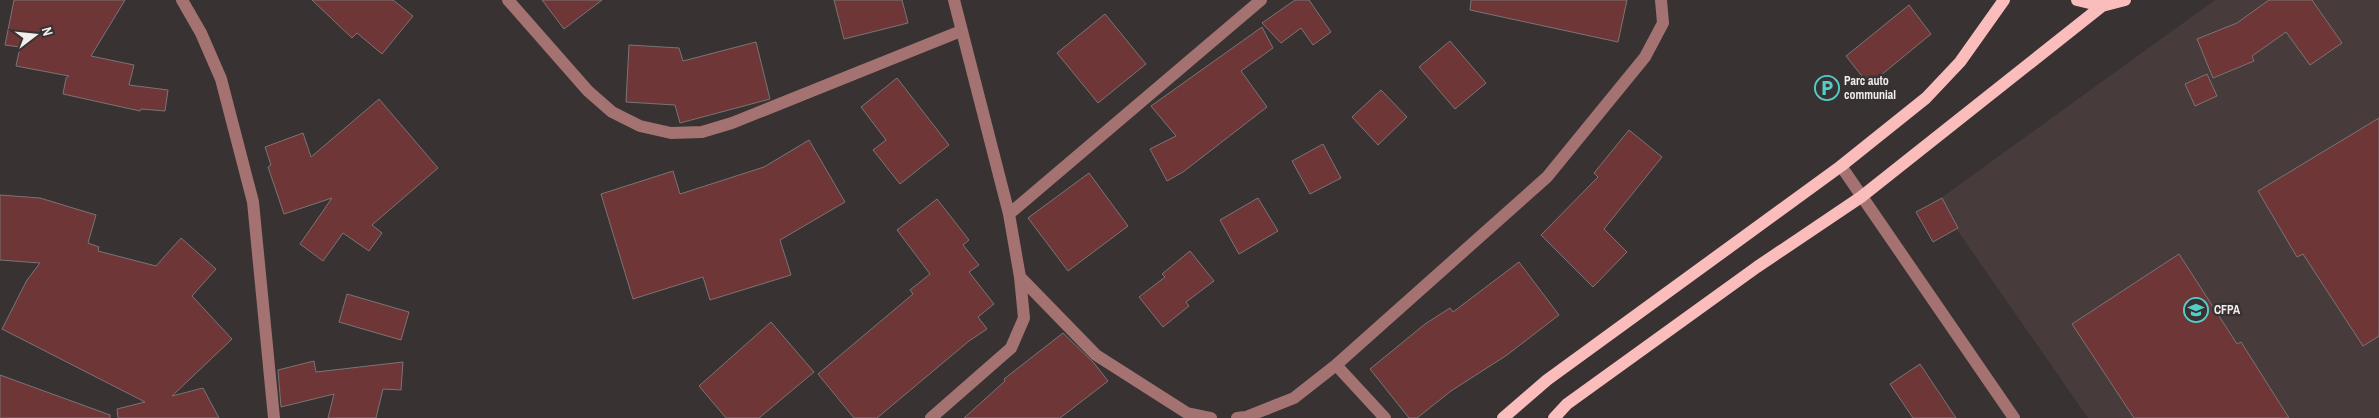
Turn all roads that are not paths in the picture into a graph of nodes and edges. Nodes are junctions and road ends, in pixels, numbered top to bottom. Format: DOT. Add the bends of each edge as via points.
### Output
graph roads {
  1 [pos="182,0"];
  2 [pos="508,0"];
  3 [pos="954,0"];
  4 [pos="1261,0"];
  5 [pos="1661,0"];
  6 [pos="2004,0"];
  7 [pos="2077,0"];
  8 [pos="2126,0"];
  9 [pos="2102,6"];
  10 [pos="961,31"];
  11 [pos="1841,166"];
  12 [pos="1861,197"];
  13 [pos="1009,214"];
  14 [pos="1020,277"];
  15 [pos="1336,365"];
  16 [pos="274,418"];
  17 [pos="931,418"];
  18 [pos="1211,418"];
  19 [pos="1237,418"];
  20 [pos="1385,418"];
  21 [pos="1503,418"];
  22 [pos="1554,418"];
  23 [pos="2014,418"];
  1 -- 16 [label="street" via="221,79 252,202"];
  2 -- 10 [label="street" via="588,91 612,112 640,126 671,132 702,132 732,123"];
  3 -- 10 [label="street"];
  4 -- 13 [label="street"];
  5 -- 15 [label="street" via="1663,23 1645,57 1548,177"];
  6 -- 11 [label="main road" via="1944,81"];
  7 -- 9 [label="main road"];
  8 -- 9 [label="main road"];
  9 -- 12 [label="main road"];
  10 -- 13 [label="street"];
  11 -- 12 [label="street"];
  11 -- 21 [label="main road" via="1547,380"];
  12 -- 22 [label="main road" via="1757,267 1568,404"];
  12 -- 23 [label="street"];
  13 -- 14 [label="street"];
  14 -- 17 [label="street" via="1024,318 1011,348"];
  14 -- 18 [label="street" via="1096,354 1187,413"];
  15 -- 19 [label="street" via="1294,398"];
  15 -- 20 [label="street"];
}
